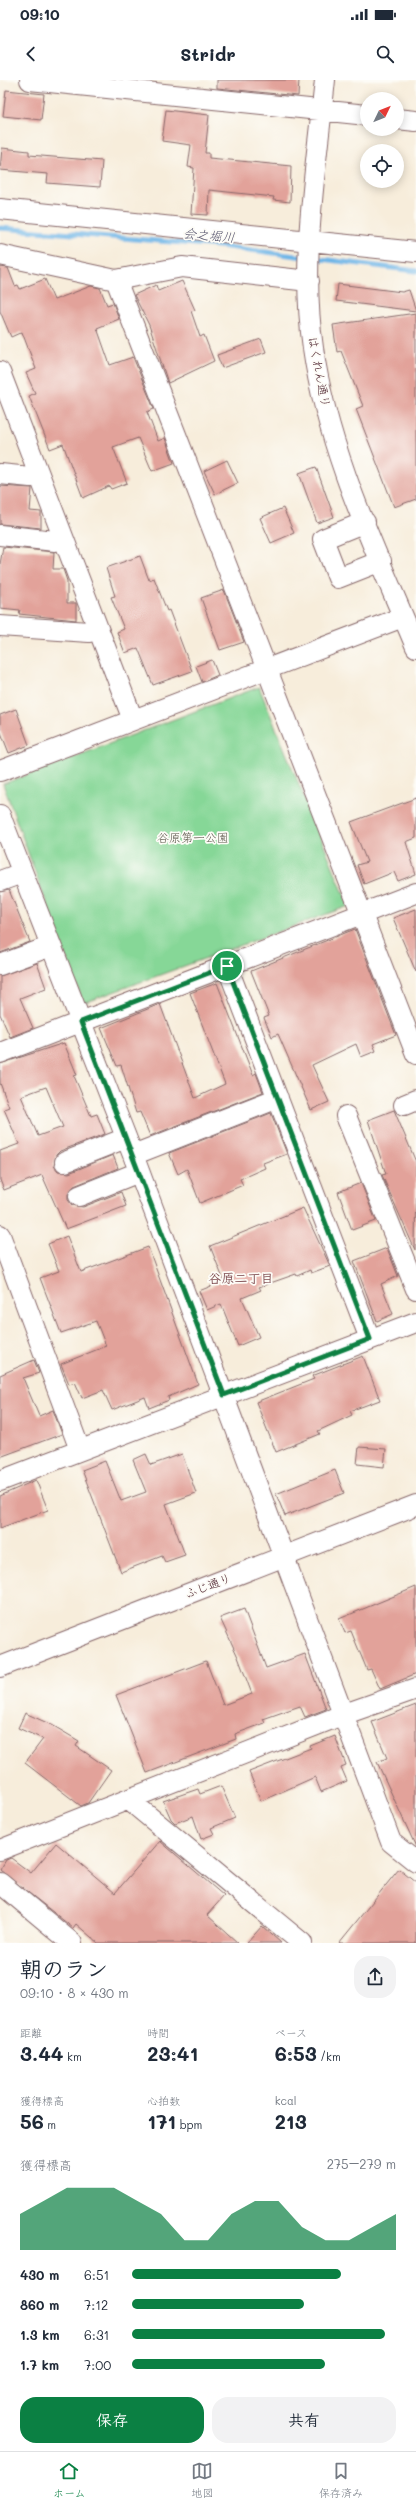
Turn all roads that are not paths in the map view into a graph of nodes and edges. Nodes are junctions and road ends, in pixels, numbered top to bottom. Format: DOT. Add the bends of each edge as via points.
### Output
graph roads {
  1 [pos="30,80"];
  2 [pos="325,80"];
  3 [pos="150,86"];
  4 [pos="322,110"];
  5 [pos="360,114"];
  6 [pos="404,120"];
  7 [pos="416,121"];
  8 [pos="0,209"];
  9 [pos="310,246"];
  10 [pos="416,252"];
  11 [pos="0,255"];
  12 [pos="309,276"];
  13 [pos="116,280"];
  14 [pos="0,372"];
  15 [pos="0,474"];
  16 [pos="38,476"];
  17 [pos="365,522"];
  18 [pos="0,535"];
  19 [pos="62,538"];
  20 [pos="381,561"];
  21 [pos="403,617"];
  22 [pos="0,626"];
  23 [pos="98,630"];
  24 [pos="416,647"];
  25 [pos="268,669"];
  26 [pos="133,720"];
  27 [pos="0,771"];
  28 [pos="0,815"];
  29 [pos="22,873"];
  30 [pos="0,881"];
  31 [pos="416,893"];
  32 [pos="362,914"];
  33 [pos="51,946"];
  34 [pos="0,965"];
  35 [pos="227,966"];
  36 [pos="81,1022"];
  37 [pos="0,1053"];
  38 [pos="416,1054"];
  39 [pos="278,1098"];
  40 [pos="346,1116"];
  41 [pos="133,1155"];
  42 [pos="65,1162"];
  43 [pos="79,1196"];
  44 [pos="2,1246"];
  45 [pos="416,1289"];
  46 [pos="416,1322"];
  47 [pos="370,1339"];
  48 [pos="224,1395"];
  49 [pos="80,1450"];
  50 [pos="0,1480"];
  51 [pos="416,1505"];
  52 [pos="284,1556"];
  53 [pos="1,1662"];
  54 [pos="416,1689"];
  55 [pos="342,1715"];
  56 [pos="129,1800"];
  57 [pos="0,1850"];
  58 [pos="416,1862"];
  59 [pos="0,1883"];
  60 [pos="72,1943"];
  61 [pos="302,1943"];
  1 -- 3 [label="street"];
  2 -- 4 [label="street, はくれん通り"];
  3 -- 4 [label="street"];
  4 -- 5 [label="street"];
  4 -- 9 [label="street, はくれん通り"];
  6 -- 7 [label="street"];
  8 -- 9 [label="street"];
  9 -- 10 [label="street"];
  9 -- 12 [label="street, はくれん通り"];
  11 -- 13 [label="street"];
  12 -- 13 [label="street" via="182,267"];
  12 -- 17 [label="street, はくれん通り" via="312,340 319,385 341,459"];
  13 -- 25 [label="street"];
  14 -- 16 [label="street"];
  15 -- 16 [label="street"];
  16 -- 19 [label="street"];
  17 -- 20 [label="street, はくれん通り"];
  17 -- 20 [label="street" via="323,539 338,578"];
  18 -- 19 [label="street" via="56,540"];
  19 -- 23 [label="street"];
  20 -- 21 [label="street, はくれん通り"];
  21 -- 24 [label="street, はくれん通り"];
  21 -- 25 [label="street"];
  22 -- 23 [label="street" via="89,632"];
  23 -- 26 [label="street"];
  25 -- 26 [label="street"];
  25 -- 32 [label="street"];
  26 -- 27 [label="street"];
  28 -- 29 [label="street"];
  29 -- 30 [label="street"];
  29 -- 33 [label="street"];
  31 -- 32 [label="street"];
  32 -- 35 [label="street"];
  32 -- 38 [label="street"];
  33 -- 34 [label="street"];
  33 -- 36 [label="street"];
  35 -- 36 [label="street"];
  35 -- 39 [label="street"];
  36 -- 37 [label="street"];
  36 -- 41 [label="street"];
  39 -- 41 [label="street"];
  39 -- 47 [label="street"];
  40 -- 45 [label="street"];
  41 -- 42 [label="street"];
  41 -- 43 [label="street"];
  41 -- 48 [label="street"];
  44 -- 49 [label="street"];
  46 -- 47 [label="street"];
  47 -- 48 [label="street"];
  48 -- 49 [label="street"];
  48 -- 52 [label="street"];
  49 -- 50 [label="street"];
  51 -- 52 [label="street, ふじ通り"];
  52 -- 53 [label="street, ふじ通り"];
  52 -- 55 [label="street"];
  54 -- 55 [label="street"];
  55 -- 56 [label="street"];
  55 -- 58 [label="street" via="391,1842"];
  56 -- 57 [label="street"];
  56 -- 61 [label="street"];
  59 -- 60 [label="street"];
}
